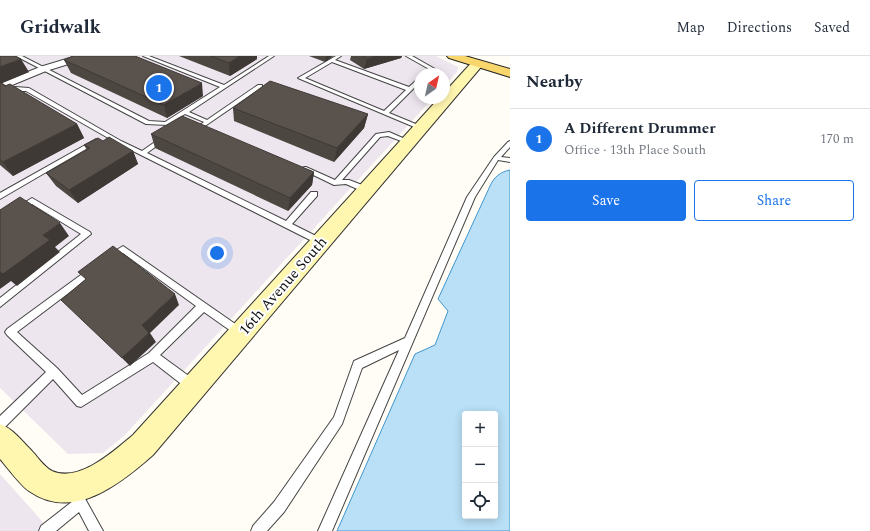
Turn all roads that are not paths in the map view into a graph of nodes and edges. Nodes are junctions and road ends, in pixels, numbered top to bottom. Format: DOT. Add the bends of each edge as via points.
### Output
graph roads {
  1 [pos="18,56"];
  2 [pos="61,56"];
  3 [pos="85,56"];
  4 [pos="145,56"];
  5 [pos="272,56"];
  6 [pos="339,56"];
  7 [pos="408,56"];
  8 [pos="453,56"];
  9 [pos="72,61"];
  10 [pos="333,61"];
  11 [pos="477,64"];
  12 [pos="430,68"];
  13 [pos="43,69"];
  14 [pos="510,73"];
  15 [pos="414,85"];
  16 [pos="260,86"];
  17 [pos="0,87"];
  18 [pos="224,87"];
  19 [pos="409,89"];
  20 [pos="0,94"];
  21 [pos="185,112"];
  22 [pos="385,113"];
  23 [pos="208,122"];
  24 [pos="209,129"];
  25 [pos="106,134"];
  26 [pos="415,135"];
  27 [pos="168,136"];
  28 [pos="510,144"];
  29 [pos="142,153"];
  30 [pos="496,158"];
  31 [pos="510,160"];
  32 [pos="294,165"];
  33 [pos="336,183"];
  34 [pos="367,190"];
  35 [pos="314,194"];
  36 [pos="0,196"];
  37 [pos="0,222"];
  38 [pos="287,225"];
  39 [pos="321,242"];
  40 [pos="0,303"];
  41 [pos="203,306"];
  42 [pos="242,333"];
  43 [pos="408,341"];
  44 [pos="153,356"];
  45 [pos="53,372"];
  46 [pos="194,387"];
  47 [pos="0,424"];
  48 [pos="0,438"];
  49 [pos="77,495"];
  50 [pos="46,531"];
  51 [pos="96,531"];
  52 [pos="258,531"];
  53 [pos="325,531"];
  1 -- 13 [label="lane"];
  2 -- 9 [label="street"];
  3 -- 9 [label="street"];
  4 -- 18 [label="lane"];
  5 -- 18 [label="lane"];
  6 -- 10 [label="lane"];
  7 -- 12 [label="lane"];
  8 -- 11 [label="main road"];
  9 -- 13 [label="street"];
  10 -- 19 [label="lane"];
  10 -- 22 [label="lane" via="301,78"];
  11 -- 14 [label="main road"];
  11 -- 26 [label="street, 16th Avenue South"];
  13 -- 17 [label="street"];
  13 -- 21 [label="lane" via="148,123 166,124"];
  15 -- 19 [label="lane"];
  16 -- 23 [label="lane"];
  18 -- 21 [label="lane"];
  19 -- 22 [label="lane"];
  20 -- 25 [label="lane" via="15,89 27,89"];
  21 -- 23 [label="lane"];
  22 -- 26 [label="lane"];
  23 -- 24 [label="lane" via="198,126"];
  25 -- 29 [label="lane"];
  25 -- 36 [label="lane"];
  26 -- 33 [label="lane" via="378,135"];
  26 -- 34 [label="street, 16th Avenue South"];
  27 -- 29 [label="lane"];
  28 -- 30 [label="lane"];
  29 -- 38 [label="lane"];
  30 -- 31 [label="lane"];
  30 -- 43 [label="lane" via="471,197"];
  32 -- 33 [label="lane"];
  33 -- 34 [label="lane" via="347,182"];
  34 -- 39 [label="street, 16th Avenue South"];
  35 -- 38 [label="lane"];
  37 -- 40 [label="lane" via="32,201 87,234"];
  38 -- 39 [label="lane"];
  39 -- 42 [label="street, 16th Avenue South"];
  41 -- 42 [label="lane"];
  41 -- 44 [label="lane"];
  41 -- 45 [label="lane" via="123,249 10,332"];
  42 -- 46 [label="street, 16th Avenue South"];
  43 -- 52 [label="lane" via="358,365 338,420 279,507"];
  43 -- 53 [label="lane"];
  44 -- 45 [label="lane" via="81,402"];
  44 -- 46 [label="lane"];
  45 -- 47 [label="lane"];
  46 -- 49 [label="street, 16th Avenue South" via="121,465"];
  48 -- 49 [label="street" via="40,481"];
  49 -- 50 [label="lane"];
  49 -- 51 [label="lane"];
}
